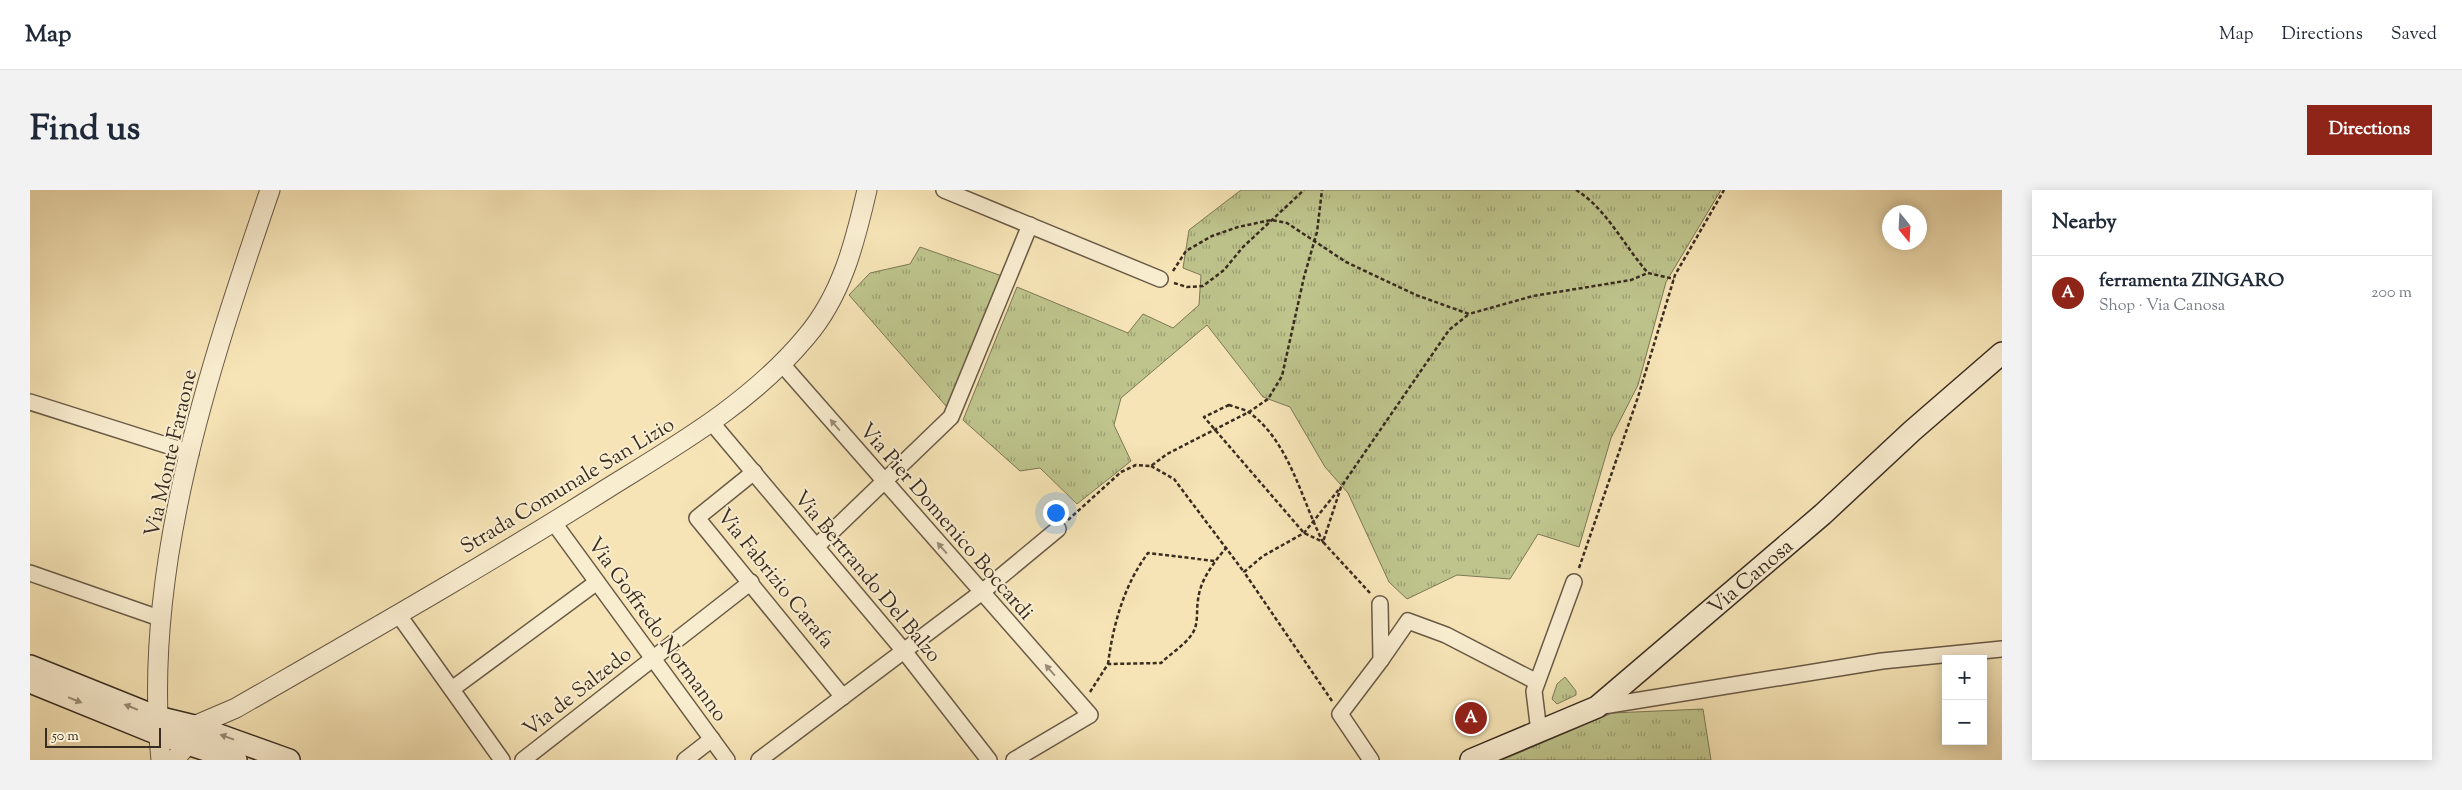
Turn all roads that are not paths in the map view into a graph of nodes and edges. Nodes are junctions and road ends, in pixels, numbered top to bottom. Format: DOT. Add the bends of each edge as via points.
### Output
graph roads {
  1 [pos="270,190"];
  2 [pos="867,190"];
  3 [pos="944,190"];
  4 [pos="1030,224"];
  5 [pos="1160,279"];
  6 [pos="2002,353"];
  7 [pos="781,363"];
  8 [pos="30,402"];
  9 [pos="712,422"];
  10 [pos="191,453"];
  11 [pos="754,472"];
  12 [pos="884,482"];
  13 [pos="554,523"];
  14 [pos="1058,529"];
  15 [pos="817,546"];
  16 [pos="30,573"];
  17 [pos="597,582"];
  18 [pos="751,582"];
  19 [pos="1574,582"];
  20 [pos="982,592"];
  21 [pos="1380,604"];
  22 [pos="398,614"];
  23 [pos="162,619"];
  24 [pos="2002,649"];
  25 [pos="904,651"];
  26 [pos="653,659"];
  27 [pos="1382,660"];
  28 [pos="30,666"];
  29 [pos="30,682"];
  30 [pos="1538,682"];
  31 [pos="452,689"];
  32 [pos="843,696"];
  33 [pos="1597,707"];
  34 [pos="158,726"];
  35 [pos="1539,732"];
  36 [pos="192,735"];
  37 [pos="712,739"];
  38 [pos="161,760"];
  39 [pos="174,760"];
  40 [pos="236,760"];
  41 [pos="289,760"];
  42 [pos="502,760"];
  43 [pos="523,760"];
  44 [pos="685,760"];
  45 [pos="727,760"];
  46 [pos="759,760"];
  47 [pos="989,760"];
  48 [pos="1014,760"];
  49 [pos="1371,760"];
  50 [pos="1471,760"];
  1 -- 10 [label="street, Via Monte Faraone" via="219,340"];
  2 -- 7 [label="street, Strada Comunale San Lizio" via="856,238 830,303 807,337"];
  3 -- 4 [label="street"];
  4 -- 5 [label="street"];
  4 -- 12 [label="street" via="951,417"];
  6 -- 33 [label="main road, Via Canosa" via="1816,521"];
  7 -- 9 [label="street, Strada Comunale San Lizio" via="744,398"];
  12 -- 7 [label="street, Via Pier Domenico Boccardi, one-way"];
  8 -- 10 [label="street"];
  9 -- 11 [label="street, Via Bertrando Del Balzo"];
  9 -- 13 [label="street, Strada Comunale San Lizio"];
  10 -- 23 [label="street, Via Monte Faraone" via="172,536"];
  11 -- 15 [label="street, Via Bertrando Del Balzo"];
  11 -- 18 [label="street, Via Fabrizio Carafa" via="697,518"];
  12 -- 15 [label="street"];
  20 -- 12 [label="street, Via Pier Domenico Boccardi, one-way"];
  13 -- 17 [label="street, Via Goffredo Normanno"];
  13 -- 22 [label="street, Strada Comunale San Lizio"];
  14 -- 20 [label="street"];
  15 -- 25 [label="street, Via Bertrando Del Balzo"];
  16 -- 23 [label="street"];
  17 -- 26 [label="street, Via Goffredo Normanno"];
  17 -- 31 [label="street"];
  18 -- 26 [label="street, Via de Salzedo"];
  18 -- 32 [label="street, Via Fabrizio Carafa"];
  19 -- 30 [label="street"];
  20 -- 25 [label="street"];
  48 -- 20 [label="street, Via Pier Domenico Boccardi, one-way" via="1090,715"];
  21 -- 27 [label="street"];
  22 -- 31 [label="street"];
  22 -- 36 [label="street, Strada Comunale San Lizio"];
  23 -- 34 [label="street, Via Monte Faraone" via="157,666"];
  24 -- 33 [label="street" via="1882,661"];
  25 -- 32 [label="street"];
  25 -- 47 [label="street, Via Bertrando Del Balzo"];
  26 -- 37 [label="street, Via Goffredo Normanno"];
  26 -- 43 [label="street, Via de Salzedo"];
  27 -- 30 [label="street" via="1408,621 1446,635"];
  27 -- 49 [label="street" via="1340,714"];
  34 -- 28 [label="main road, one-way"];
  29 -- 34 [label="main road, one-way"];
  30 -- 35 [label="street" via="1534,691"];
  31 -- 42 [label="street"];
  32 -- 46 [label="street"];
  33 -- 35 [label="main road, Via Canosa"];
  34 -- 36 [label="main road"];
  34 -- 38 [label="street, Via Monte Faraone"];
  35 -- 50 [label="main road, Via Canosa"];
  36 -- 39 [label="street"];
  36 -- 40 [label="main road"];
  41 -- 36 [label="main road, one-way"];
  37 -- 44 [label="street"];
  37 -- 45 [label="street, Via Goffredo Normanno"];
}
